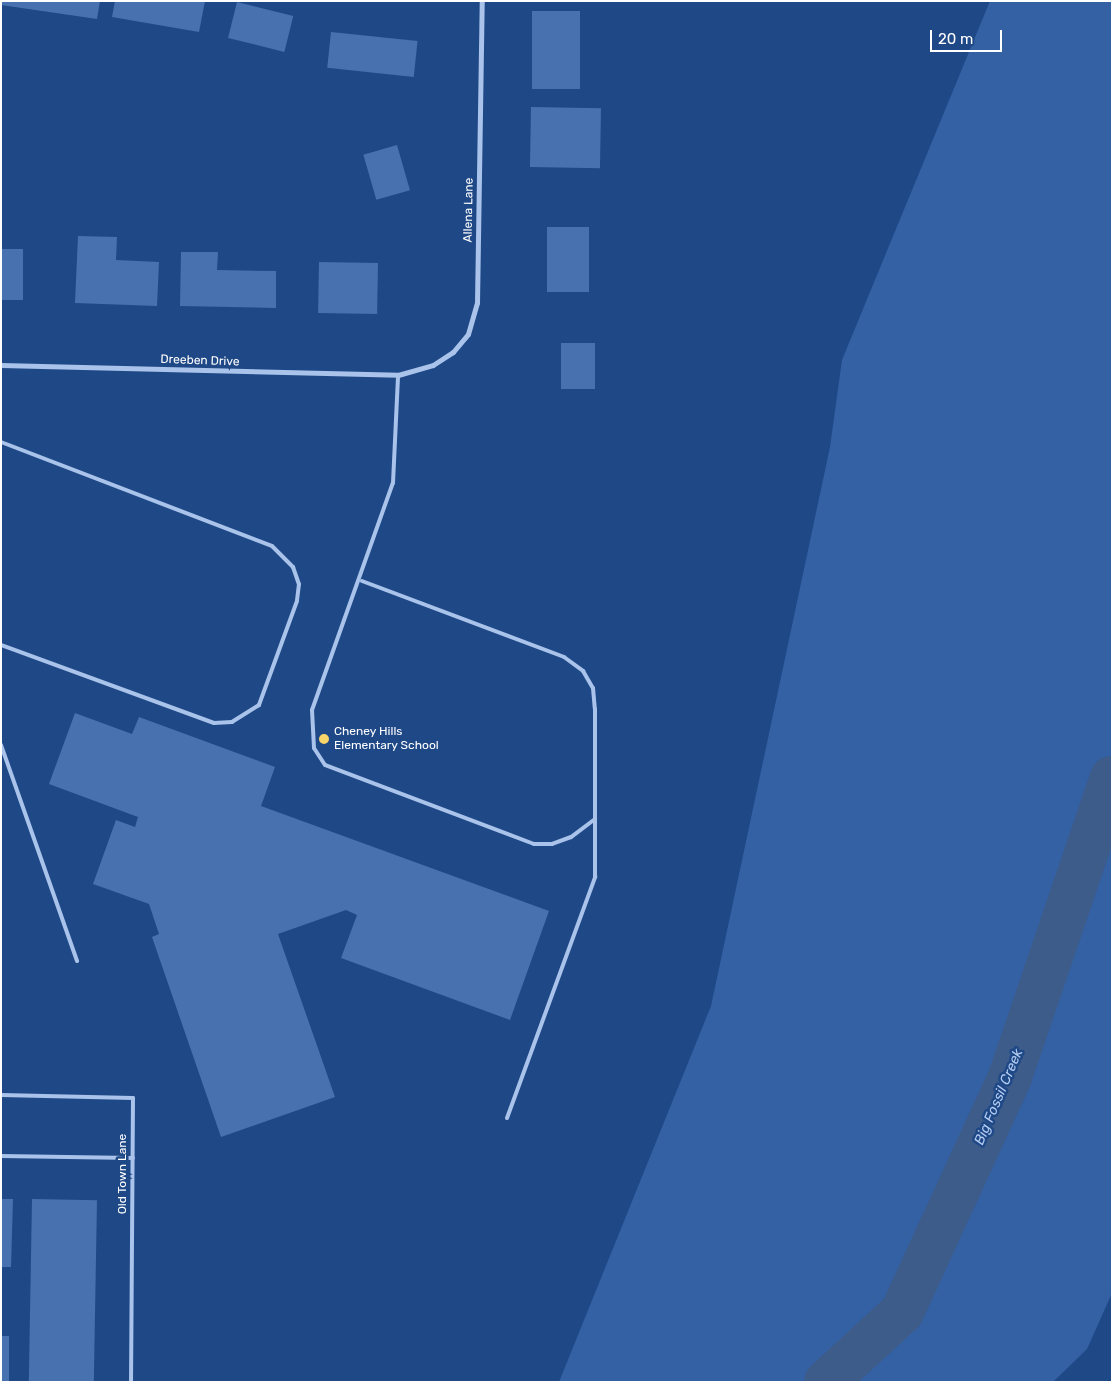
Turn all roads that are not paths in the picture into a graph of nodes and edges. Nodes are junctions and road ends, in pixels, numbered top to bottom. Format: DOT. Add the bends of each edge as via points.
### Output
graph roads {
  1 [pos="482,1"];
  2 [pos="1,366"];
  3 [pos="398,375"];
  4 [pos="1,442"];
  5 [pos="362,581"];
  6 [pos="1,645"];
  7 [pos="1,745"];
  8 [pos="595,819"];
  9 [pos="77,961"];
  10 [pos="1,1095"];
  11 [pos="507,1118"];
  12 [pos="1,1156"];
  13 [pos="133,1158"];
  14 [pos="131,1382"];
  1 -- 3 [label="street, Allena Lane" via="477,303 468,334 453,352 432,365"];
  2 -- 3 [label="street, Dreeben Drive"];
  3 -- 5 [label="lane" via="393,482"];
  4 -- 6 [label="lane" via="272,546 293,567 298,584 297,601 259,705 232,722 214,723"];
  5 -- 8 [label="lane" via="564,657 583,671 593,688 595,709"];
  5 -- 8 [label="lane" via="312,710 314,748 326,765 534,844 552,844 571,837"];
  7 -- 9 [label="lane"];
  8 -- 11 [label="lane" via="595,877"];
  10 -- 13 [label="lane, Old Town Lane" via="133,1098"];
  12 -- 13 [label="lane"];
  13 -- 14 [label="lane, Old Town Lane"];
}
